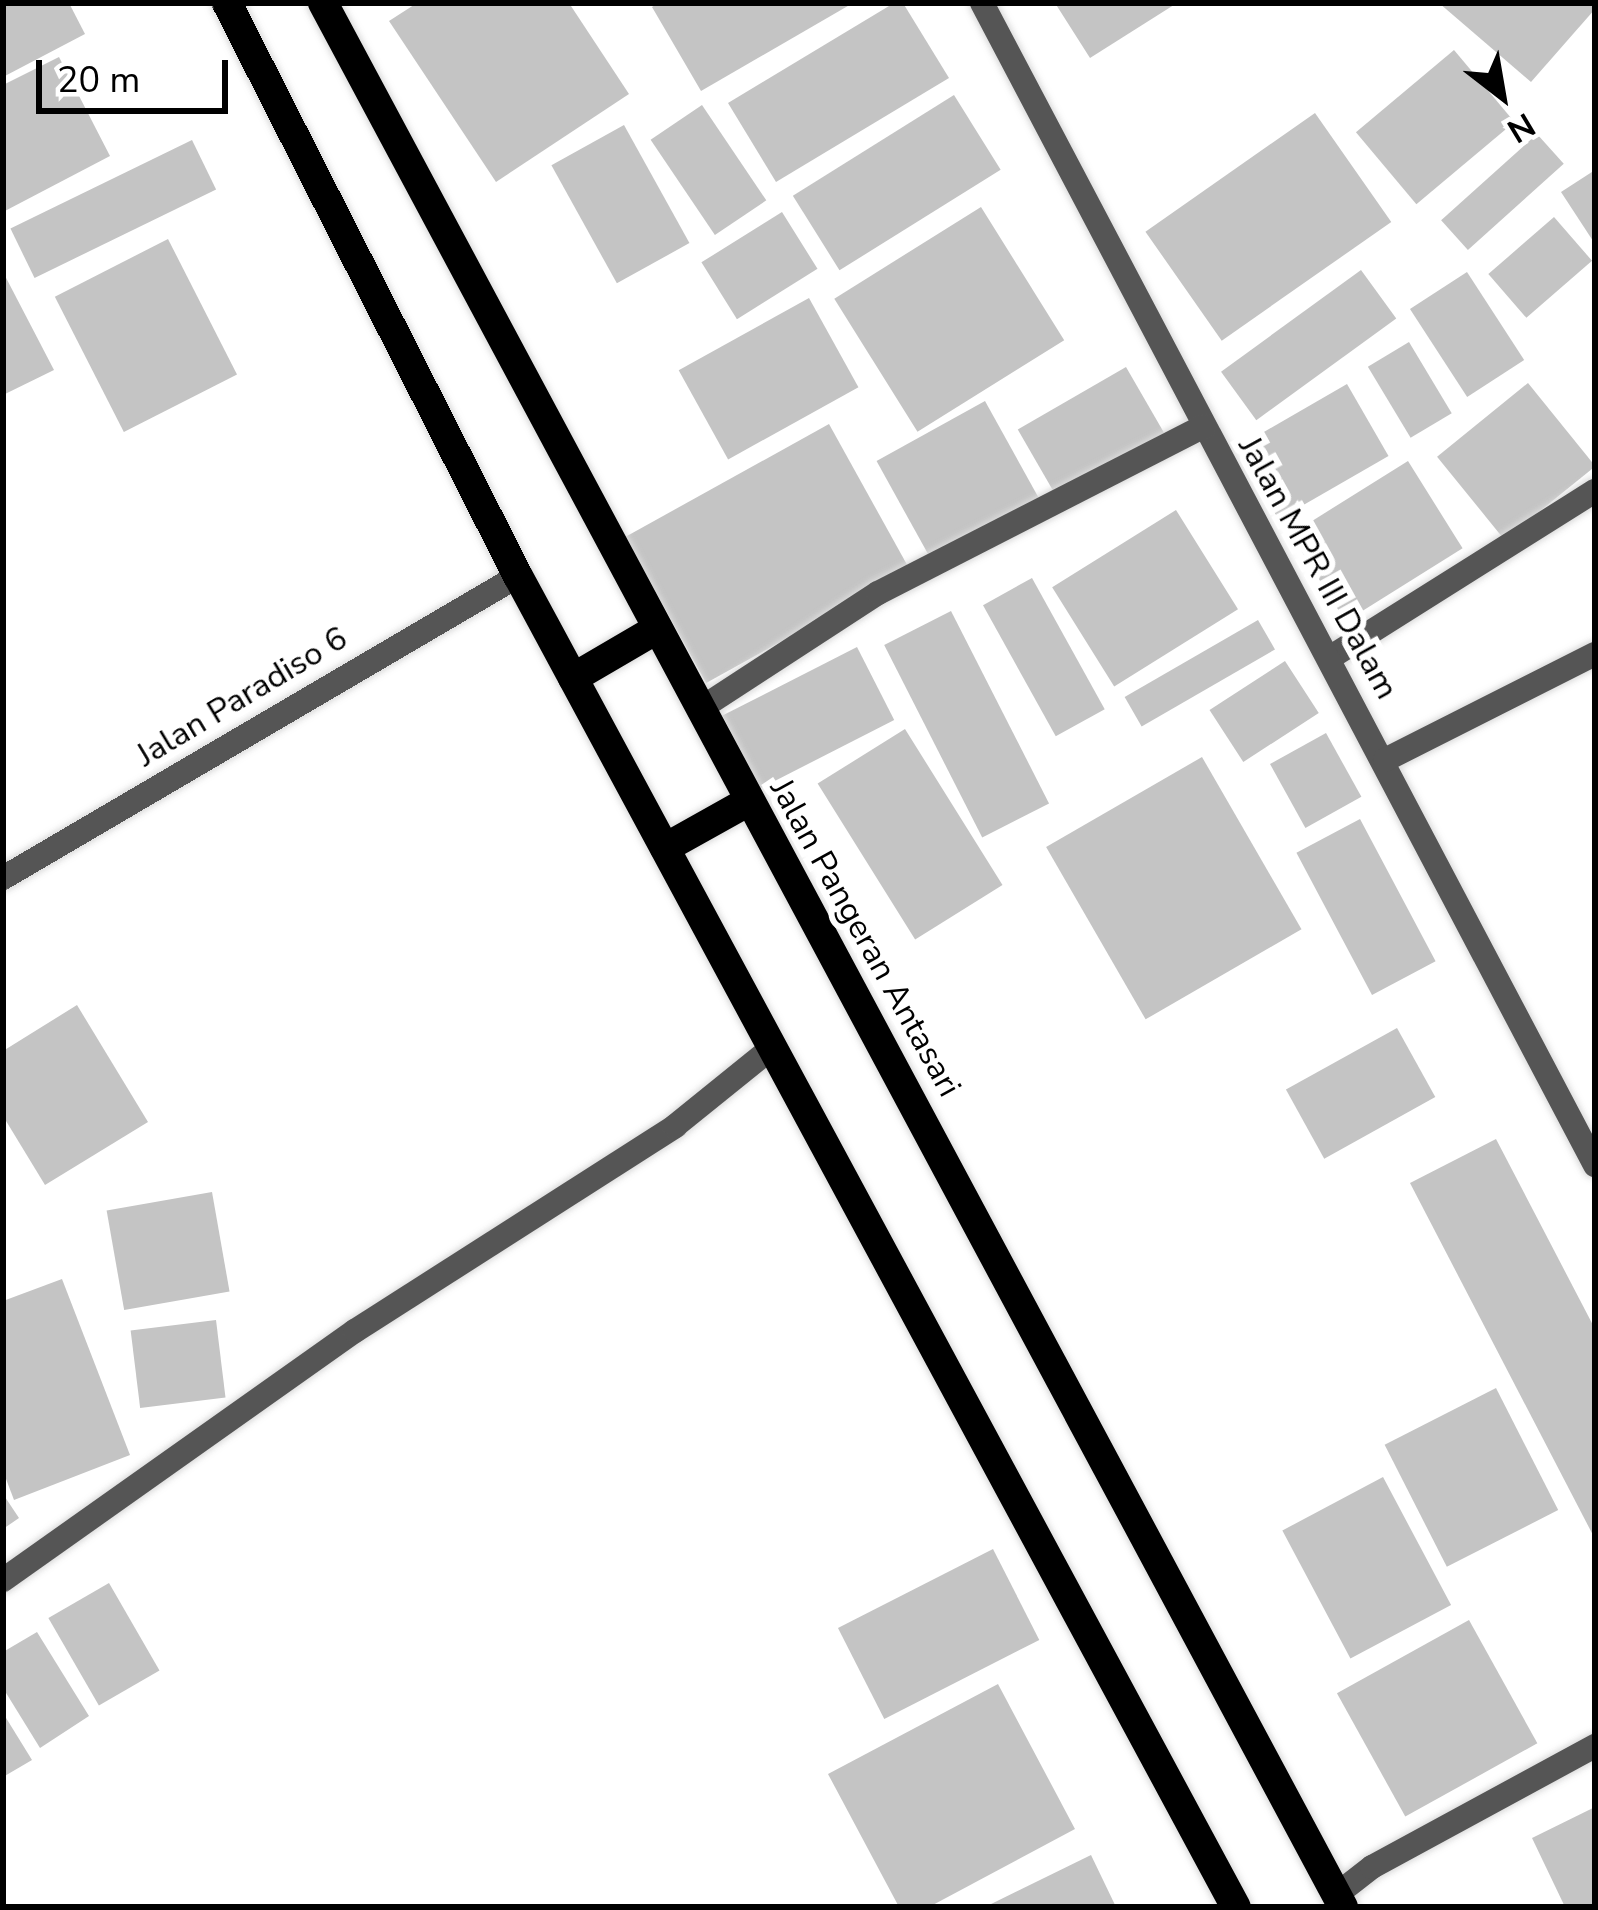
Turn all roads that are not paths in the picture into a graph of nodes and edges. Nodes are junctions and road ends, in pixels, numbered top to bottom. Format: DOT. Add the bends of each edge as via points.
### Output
graph roads {
  1 [pos="227,3"];
  2 [pos="323,3"];
  3 [pos="982,3"];
  4 [pos="1204,426"];
  5 [pos="1595,491"];
  6 [pos="518,576"];
  7 [pos="657,629"];
  8 [pos="1595,653"];
  9 [pos="1331,656"];
  10 [pos="573,678"];
  11 [pos="700,709"];
  12 [pos="1384,760"];
  13 [pos="749,801"];
  14 [pos="665,848"];
  15 [pos="3,878"];
  16 [pos="774,1046"];
  17 [pos="1595,1165"];
  18 [pos="3,1580"];
  19 [pos="1595,1746"];
  20 [pos="1340,1901"];
  21 [pos="1235,1907"];
  1 -- 6 [label="main road"];
  2 -- 7 [label="main road, Jalan Pangeran Antasari"];
  3 -- 4 [label="street, Jalan MPR III Dalam"];
  4 -- 9 [label="street, Jalan MPR III Dalam"];
  4 -- 11 [label="street" via="878,593"];
  5 -- 9 [label="street"];
  6 -- 10 [label="main road"];
  6 -- 15 [label="street, Jalan Paradiso 6"];
  7 -- 10 [label="main road"];
  7 -- 11 [label="main road, Jalan Pangeran Antasari"];
  8 -- 12 [label="street"];
  9 -- 12 [label="street, Jalan MPR III Dalam"];
  10 -- 14 [label="main road"];
  11 -- 13 [label="main road, Jalan Pangeran Antasari"];
  12 -- 17 [label="street, Jalan MPR III Dalam"];
  13 -- 14 [label="main road"];
  13 -- 20 [label="main road, Jalan Pangeran Antasari"];
  14 -- 16 [label="main road"];
  16 -- 18 [label="street" via="675,1126 355,1331"];
  16 -- 21 [label="main road"];
  19 -- 20 [label="street" via="1372,1867"];
}
